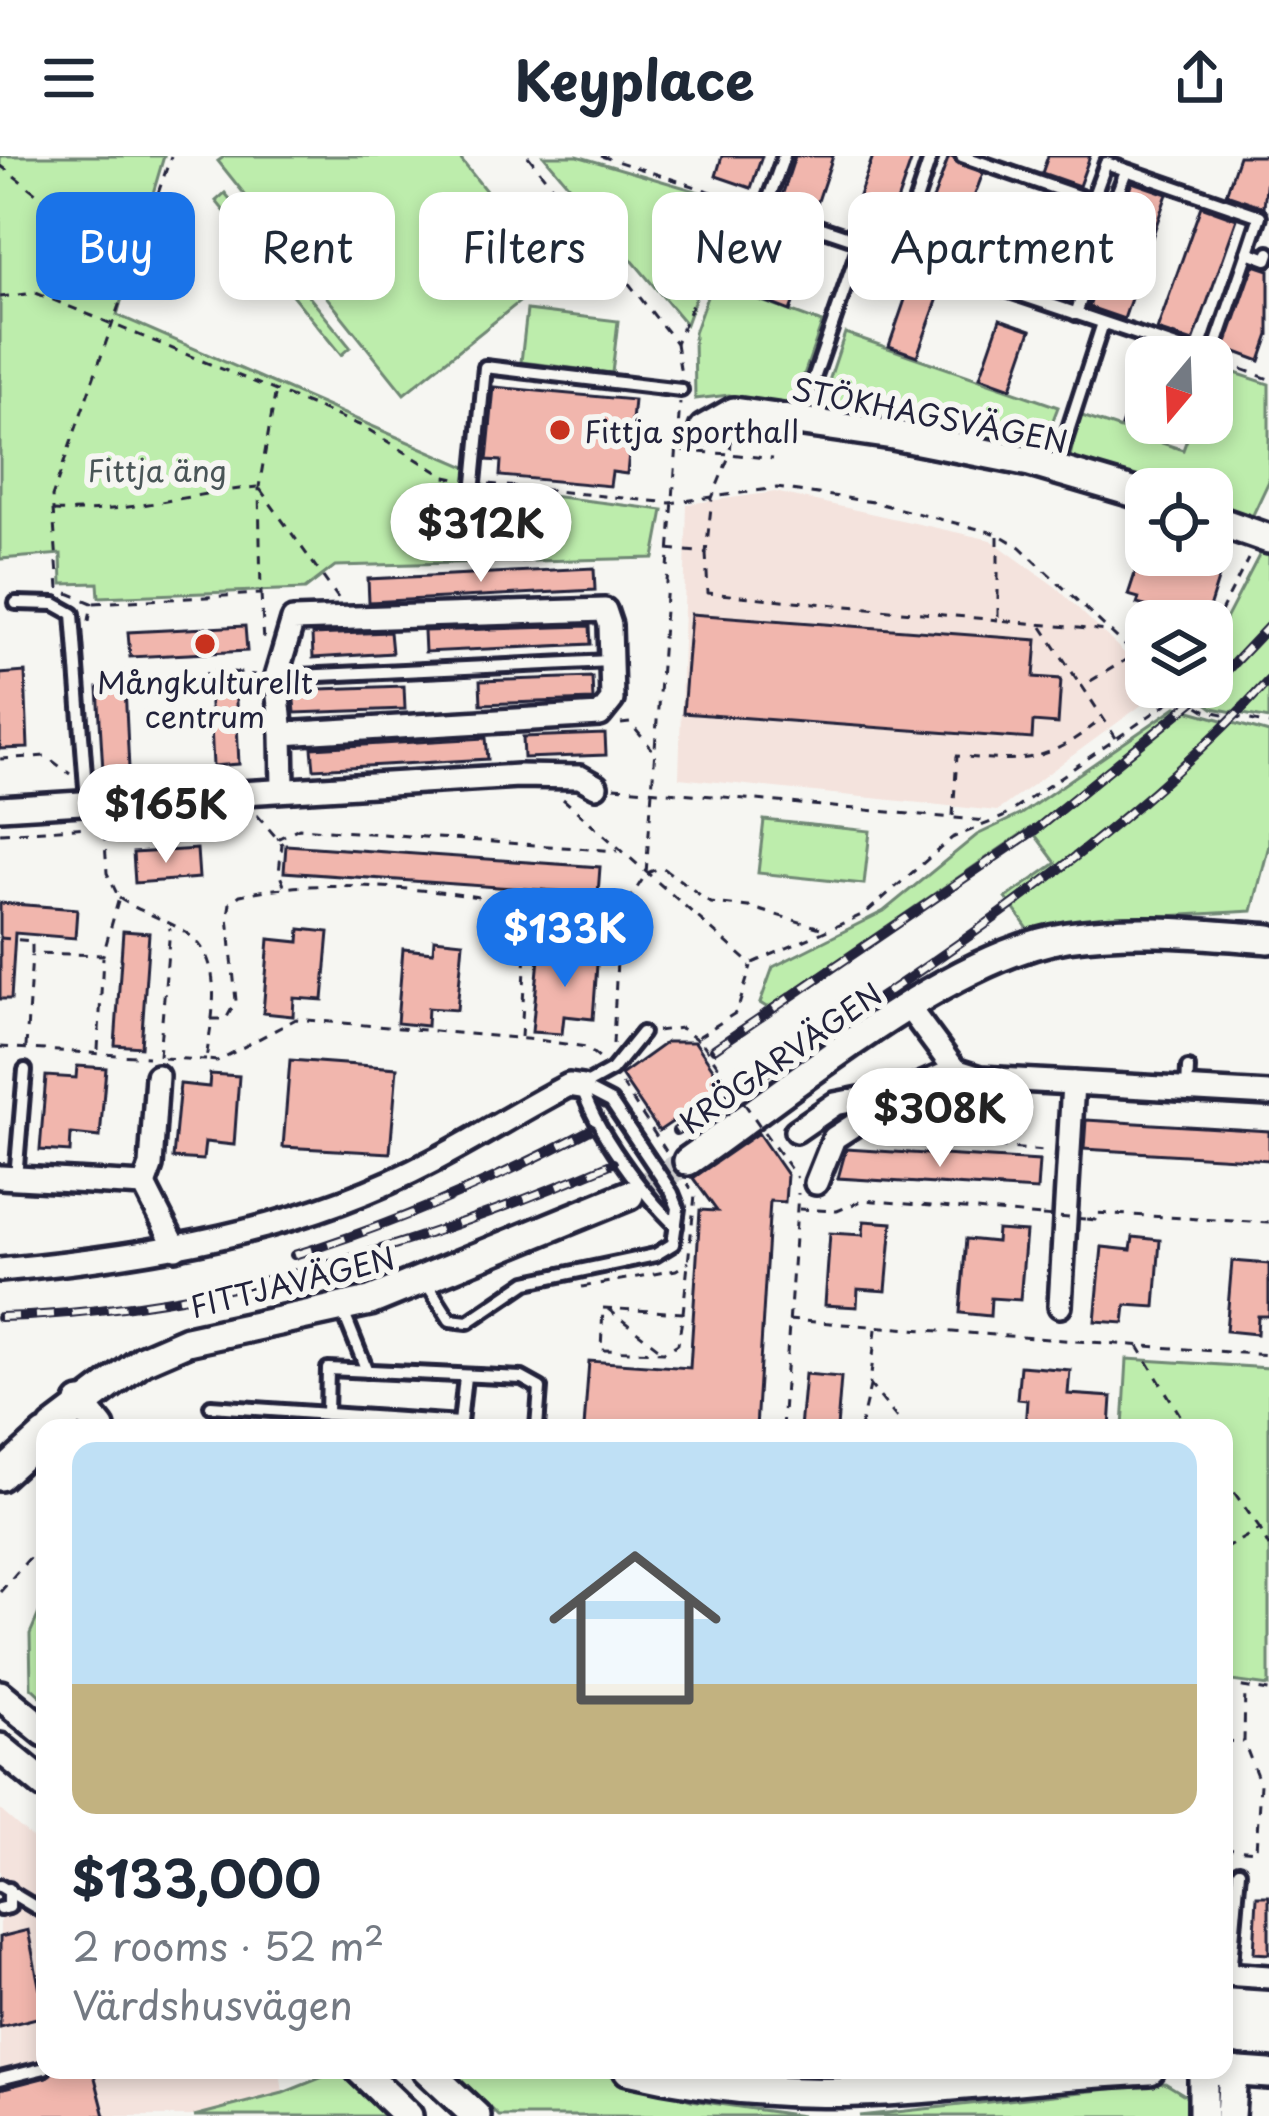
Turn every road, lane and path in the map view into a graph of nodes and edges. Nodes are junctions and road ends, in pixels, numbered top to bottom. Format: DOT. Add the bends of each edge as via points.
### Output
graph roads {
  1 [pos="171,156"];
  2 [pos="528,156"];
  3 [pos="602,156"];
  4 [pos="784,156"];
  5 [pos="931,156"];
  6 [pos="962,156"];
  7 [pos="1107,160"];
  8 [pos="0,165"];
  9 [pos="1126,171"];
  10 [pos="159,192"];
  11 [pos="919,192"];
  12 [pos="1066,192"];
  13 [pos="1095,192"];
  14 [pos="1118,192"];
  15 [pos="36,193"];
  16 [pos="1264,218"];
  17 [pos="848,238"];
  18 [pos="1248,252"];
  19 [pos="1269,253"];
  20 [pos="848,280"];
  21 [pos="0,297"];
  22 [pos="121,300"];
  23 [pos="1034,300"];
  24 [pos="1081,300"];
  25 [pos="1076,314"];
  26 [pos="1103,323"];
  27 [pos="112,324"];
  28 [pos="1143,336"];
  29 [pos="1218,336"];
  30 [pos="676,344"];
  31 [pos="1233,366"];
  32 [pos="1269,379"];
  33 [pos="681,390"];
  34 [pos="276,392"];
  35 [pos="734,412"];
  36 [pos="799,422"];
  37 [pos="704,429"];
  38 [pos="675,452"];
  39 [pos="730,454"];
  40 [pos="773,459"];
  41 [pos="1056,469"];
  42 [pos="474,483"];
  43 [pos="259,487"];
  44 [pos="1125,490"];
  45 [pos="712,499"];
  46 [pos="670,503"];
  47 [pos="52,511"];
  48 [pos="1233,527"];
  49 [pos="998,534"];
  50 [pos="1264,538"];
  51 [pos="666,549"];
  52 [pos="706,553"];
  53 [pos="1229,600"];
  54 [pos="92,603"];
  55 [pos="16,604"];
  56 [pos="343,617"];
  57 [pos="998,620"];
  58 [pos="1041,625"];
  59 [pos="1109,631"];
  60 [pos="87,637"];
  61 [pos="1125,645"];
  62 [pos="610,661"];
  63 [pos="1125,661"];
  64 [pos="276,677"];
  65 [pos="1082,686"];
  66 [pos="169,688"];
  67 [pos="1160,708"];
  68 [pos="1201,708"];
  69 [pos="1102,719"];
  70 [pos="1269,724"];
  71 [pos="282,734"];
  72 [pos="1116,738"];
  73 [pos="0,759"];
  74 [pos="86,774"];
  75 [pos="596,786"];
  76 [pos="283,787"];
  77 [pos="550,788"];
  78 [pos="650,790"];
  79 [pos="250,807"];
  80 [pos="0,808"];
  81 [pos="94,809"];
  82 [pos="953,818"];
  83 [pos="988,821"];
  84 [pos="104,826"];
  85 [pos="0,833"];
  86 [pos="278,839"];
  87 [pos="621,850"];
  88 [pos="646,874"];
  89 [pos="286,890"];
  90 [pos="119,898"];
  91 [pos="530,901"];
  92 [pos="620,916"];
  93 [pos="170,925"];
  94 [pos="827,930"];
  95 [pos="1268,930"];
  96 [pos="0,938"];
  97 [pos="32,953"];
  98 [pos="103,956"];
  99 [pos="751,964"];
  100 [pos="909,1008"];
  101 [pos="211,1019"];
  102 [pos="642,1034"];
  103 [pos="698,1037"];
  104 [pos="521,1038"];
  105 [pos="0,1047"];
  106 [pos="26,1049"];
  107 [pos="98,1053"];
  108 [pos="206,1060"];
  109 [pos="158,1067"];
  110 [pos="25,1070"];
  111 [pos="612,1070"];
  112 [pos="955,1070"];
  113 [pos="1073,1083"];
  114 [pos="582,1087"];
  115 [pos="911,1089"];
  116 [pos="1269,1094"];
  117 [pos="796,1131"];
  118 [pos="839,1134"];
  119 [pos="1052,1151"];
  120 [pos="688,1161"];
  121 [pos="8,1177"];
  122 [pos="816,1183"];
  123 [pos="145,1185"];
  124 [pos="629,1195"];
  125 [pos="797,1208"];
  126 [pos="1269,1223"];
  127 [pos="676,1226"];
  128 [pos="176,1248"];
  129 [pos="690,1261"];
  130 [pos="0,1270"];
  131 [pos="424,1280"];
  132 [pos="574,1288"];
  133 [pos="1060,1306"];
  134 [pos="341,1308"];
  135 [pos="607,1308"];
  136 [pos="788,1320"];
  137 [pos="876,1328"];
  138 [pos="1137,1345"];
  139 [pos="664,1352"];
  140 [pos="1269,1355"];
  141 [pos="367,1371"];
  142 [pos="465,1377"];
  143 [pos="870,1385"];
  144 [pos="80,1403"];
  145 [pos="211,1406"];
  146 [pos="326,1414"];
  147 [pos="62,1419"];
  148 [pos="93,1419"];
  149 [pos="384,1419"];
  150 [pos="466,1419"];
  151 [pos="538,1419"];
  152 [pos="782,1419"];
  153 [pos="862,1419"];
  154 [pos="898,1419"];
  155 [pos="1182,1419"];
  156 [pos="36,1443"];
  157 [pos="0,1476"];
  158 [pos="1233,1491"];
  159 [pos="1269,1528"];
  160 [pos="1260,1529"];
  161 [pos="1233,1544"];
  162 [pos="1269,1546"];
  163 [pos="36,1550"];
  164 [pos="0,1592"];
  165 [pos="1233,1685"];
  166 [pos="1246,1686"];
  167 [pos="1269,1691"];
  168 [pos="0,1695"];
  169 [pos="36,1725"];
  170 [pos="1233,1741"];
  171 [pos="1244,1742"];
  172 [pos="0,1748"];
  173 [pos="36,1778"];
  174 [pos="1260,1784"];
  175 [pos="1269,1785"];
  176 [pos="1233,1850"];
  177 [pos="1256,1851"];
  178 [pos="1269,1852"];
  179 [pos="1239,1870"];
  180 [pos="4,1887"];
  181 [pos="36,1907"];
  182 [pos="0,1909"];
  183 [pos="1233,1922"];
  184 [pos="1233,1974"];
  185 [pos="1269,1977"];
  186 [pos="36,2070"];
  187 [pos="1233,2071"];
  188 [pos="1269,2074"];
  189 [pos="0,2079"];
  190 [pos="369,2079"];
  191 [pos="437,2079"];
  192 [pos="1057,2079"];
  193 [pos="1213,2079"];
  194 [pos="1219,2079"];
  195 [pos="718,2081"];
  196 [pos="408,2116"];
  197 [pos="476,2116"];
  198 [pos="1203,2116"];
  199 [pos="1230,2116"];
  1 -- 10 [label="path"];
  2 -- 30 [label="path"];
  3 -- 30 [label="path" via="736,199"];
  4 -- 17 [label="lane" via="765,209"];
  5 -- 11 [label="lane"];
  6 -- 12 [label="lane"];
  7 -- 9 [label="lane"];
  7 -- 13 [label="lane"];
  8 -- 15 [label="path"];
  9 -- 14 [label="lane"];
  9 -- 16 [label="lane"];
  16 -- 18 [label="lane"];
  18 -- 19 [label="lane" via="1267,259"];
  18 -- 29 [label="lane"];
  20 -- 36 [label="lane"];
  21 -- 27 [label="path" via="36,293"];
  22 -- 27 [label="path"];
  23 -- 25 [label="lane"];
  24 -- 25 [label="lane"];
  25 -- 26 [label="lane"];
  26 -- 28 [label="lane"];
  26 -- 41 [label="lane"];
  27 -- 34 [label="path"];
  27 -- 47 [label="path"];
  30 -- 33 [label="path"];
  31 -- 32 [label="path"];
  33 -- 38 [label="path"];
  33 -- 42 [label="lane" via="485,368"];
  34 -- 42 [label="path" via="364,427 446,477"];
  34 -- 43 [label="path"];
  35 -- 36 [label="street, STÖKHAGSVÄGEN"];
  35 -- 37 [label="street"];
  35 -- 39 [label="path"];
  36 -- 41 [label="street, STÖKHAGSVÄGEN"];
  38 -- 39 [label="path"];
  38 -- 46 [label="path"];
  39 -- 40 [label="path"];
  39 -- 45 [label="path"];
  41 -- 44 [label="street, STÖKHAGSVÄGEN"];
  42 -- 46 [label="path"];
  43 -- 47 [label="path" via="186,495 149,509"];
  43 -- 54 [label="path" via="261,593"];
  43 -- 56 [label="path" via="341,602"];
  45 -- 46 [label="path"];
  45 -- 49 [label="path" via="778,488"];
  45 -- 52 [label="path"];
  46 -- 51 [label="path"];
  47 -- 54 [label="path" via="57,588"];
  48 -- 50 [label="street"];
  49 -- 57 [label="path"];
  49 -- 59 [label="path"];
  50 -- 53 [label="path"];
  51 -- 52 [label="path"];
  51 -- 78 [label="path"];
  52 -- 57 [label="path" via="708,593"];
  54 -- 60 [label="path"];
  55 -- 74 [label="lane" via="55,604 73,614"];
  56 -- 62 [label="street" via="597,608 610,625"];
  56 -- 64 [label="street" via="293,620"];
  57 -- 58 [label="path"];
  58 -- 59 [label="path"];
  58 -- 65 [label="path"];
  59 -- 61 [label="path"];
  62 -- 64 [label="lane"];
  62 -- 71 [label="street" via="612,700 600,715"];
  63 -- 65 [label="path"];
  64 -- 66 [label="path" via="211,669 190,689"];
  64 -- 71 [label="street"];
  65 -- 69 [label="path"];
  67 -- 72 [label="path"];
  68 -- 70 [label="path"];
  69 -- 72 [label="path"];
  69 -- 82 [label="path" via="1036,759 957,756"];
  71 -- 76 [label="street"];
  72 -- 83 [label="path"];
  73 -- 74 [label="path" via="46,756 72,775"];
  74 -- 81 [label="lane"];
  75 -- 76 [label="street" via="580,777 518,776"];
  75 -- 78 [label="path"];
  76 -- 81 [label="street"];
  77 -- 87 [label="path"];
  78 -- 82 [label="path"];
  78 -- 88 [label="path"];
  79 -- 86 [label="path"];
  80 -- 81 [label="street"];
  81 -- 84 [label="path"];
  82 -- 83 [label="path"];
  83 -- 94 [label="path" via="952,838 866,914"];
  84 -- 85 [label="path"];
  84 -- 90 [label="path" via="107,873"];
  86 -- 87 [label="path" via="298,829"];
  86 -- 89 [label="path"];
  87 -- 88 [label="path"];
  88 -- 92 [label="path"];
  88 -- 94 [label="path" via="662,867 711,903"];
  88 -- 99 [label="path"];
  89 -- 91 [label="path"];
  89 -- 101 [label="path" via="230,903 236,1001 226,1019"];
  90 -- 93 [label="path"];
  90 -- 98 [label="path"];
  91 -- 92 [label="path"];
  91 -- 104 [label="path"];
  92 -- 111 [label="path"];
  93 -- 101 [label="path" via="190,934 211,965"];
  93 -- 109 [label="path"];
  94 -- 99 [label="path"];
  95 -- 100 [label="street, KRÖGARVÄGEN" via="1063,938 997,958"];
  96 -- 97 [label="path" via="32,940"];
  97 -- 98 [label="path"];
  97 -- 106 [label="path"];
  98 -- 107 [label="path"];
  99 -- 103 [label="path" via="736,1012"];
  100 -- 112 [label="street, KRÖGARVÄGEN"];
  100 -- 120 [label="street, KRÖGARVÄGEN"];
  101 -- 108 [label="path"];
  102 -- 103 [label="path" via="681,1028"];
  102 -- 111 [label="lane"];
  103 -- 125 [label="path, bridge" via="799,1180"];
  104 -- 108 [label="path" via="296,1019"];
  104 -- 111 [label="path" via="586,1047"];
  105 -- 106 [label="path"];
  106 -- 107 [label="path"];
  107 -- 109 [label="path"];
  108 -- 109 [label="path"];
  109 -- 123 [label="street"];
  110 -- 121 [label="lane"];
  111 -- 114 [label="lane"];
  112 -- 113 [label="street"];
  112 -- 115 [label="street"];
  113 -- 116 [label="street" via="1188,1078"];
  113 -- 133 [label="street"];
  114 -- 127 [label="lane" via="651,1202"];
  114 -- 127 [label="lane" via="611,1102 672,1192"];
  114 -- 128 [label="street" via="569,1085 357,1195"];
  115 -- 117 [label="street" via="835,1104"];
  115 -- 118 [label="street"];
  118 -- 119 [label="path"];
  118 -- 122 [label="street"];
  121 -- 123 [label="street"];
  123 -- 128 [label="street"];
  124 -- 131 [label="street, FITTJAVÄGEN"];
  125 -- 126 [label="path, bridge" via="837,1211 864,1200 1095,1220 1096,1214"];
  125 -- 136 [label="path"];
  127 -- 131 [label="lane" via="673,1244 655,1256 527,1282 468,1322 450,1320"];
  128 -- 130 [label="street"];
  129 -- 132 [label="path"];
  131 -- 134 [label="street, FITTJAVÄGEN"];
  134 -- 141 [label="lane"];
  134 -- 144 [label="street, FITTJAVÄGEN" via="187,1341"];
  135 -- 139 [label="path"];
  135 -- 139 [label="path" via="601,1350"];
  135 -- 139 [label="path" via="683,1313 677,1344"];
  136 -- 137 [label="path"];
  136 -- 152 [label="path"];
  137 -- 138 [label="path"];
  137 -- 143 [label="path"];
  138 -- 140 [label="path"];
  138 -- 155 [label="path"];
  141 -- 142 [label="lane"];
  141 -- 146 [label="lane" via="328,1369"];
  142 -- 150 [label="lane"];
  142 -- 151 [label="lane" via="534,1381"];
  143 -- 153 [label="path"];
  143 -- 154 [label="path"];
  144 -- 147 [label="street, FITTJAVÄGEN"];
  144 -- 148 [label="street"];
  145 -- 146 [label="lane"];
  146 -- 149 [label="lane"];
  156 -- 157 [label="street"];
  158 -- 160 [label="path"];
  159 -- 160 [label="path"];
  160 -- 161 [label="path"];
  160 -- 162 [label="path"];
  163 -- 164 [label="path"];
  165 -- 166 [label="path"];
  166 -- 167 [label="path"];
  166 -- 171 [label="path"];
  168 -- 169 [label="street"];
  170 -- 171 [label="path"];
  171 -- 174 [label="path"];
  172 -- 173 [label="street"];
  174 -- 175 [label="path"];
  174 -- 177 [label="path"];
  176 -- 177 [label="path"];
  177 -- 178 [label="path"];
  179 -- 183 [label="lane"];
  180 -- 181 [label="lane"];
  180 -- 182 [label="lane" via="9,1907"];
  184 -- 185 [label="street"];
  186 -- 189 [label="lane"];
  187 -- 188 [label="street"];
  190 -- 196 [label="street"];
  191 -- 197 [label="street"];
  192 -- 195 [label="street" via="879,2102 802,2103"];
  193 -- 198 [label="street"];
  194 -- 199 [label="street"];
}
